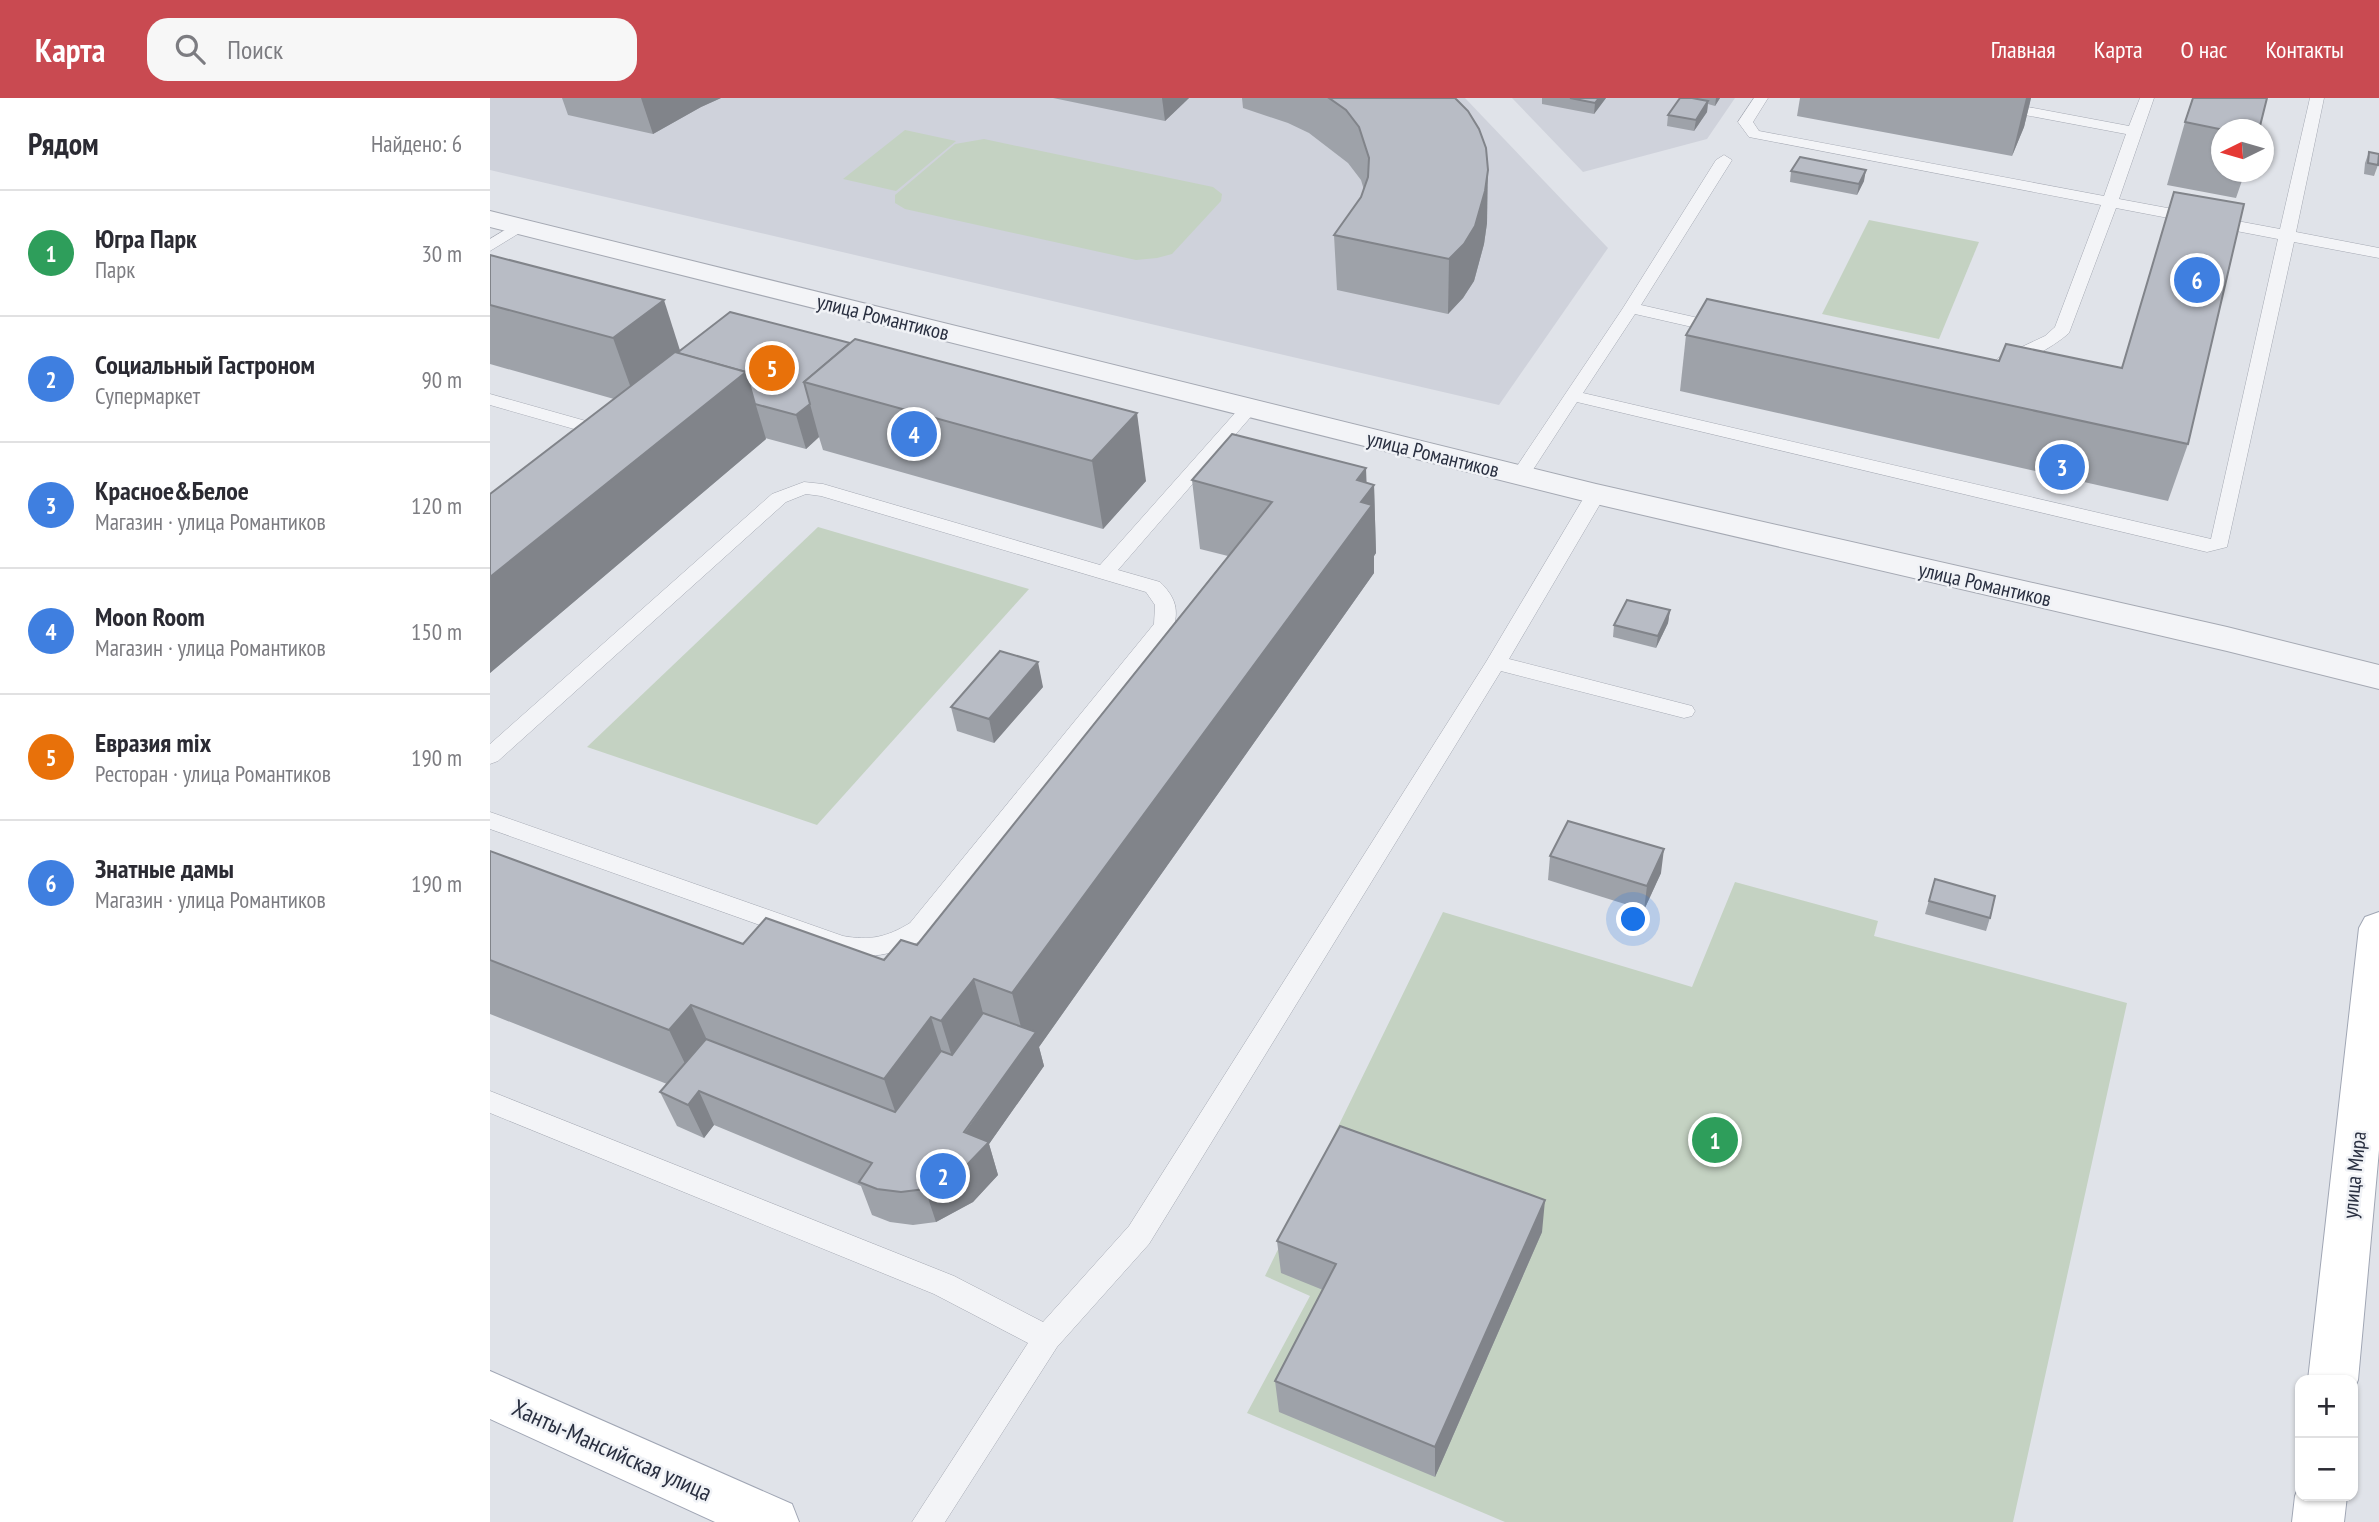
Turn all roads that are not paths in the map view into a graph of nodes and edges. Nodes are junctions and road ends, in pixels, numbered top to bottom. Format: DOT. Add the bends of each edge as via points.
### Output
graph roads {
  1 [pos="1761,98"];
  2 [pos="1956,98"];
  3 [pos="2147,98"];
  4 [pos="2317,98"];
  5 [pos="2134,131"];
  6 [pos="1724,160"];
  7 [pos="2110,202"];
  8 [pos="490,219"];
  9 [pos="520,226"];
  10 [pos="2289,236"];
  11 [pos="490,246"];
  12 [pos="2379,253"];
  13 [pos="1631,309"];
  14 [pos="1736,332"];
  15 [pos="1989,369"];
  16 [pos="1573,396"];
  17 [pos="490,399"];
  18 [pos="1249,408"];
  19 [pos="569,461"];
  20 [pos="1520,475"];
  21 [pos="1596,494"];
  22 [pos="1105,572"];
  23 [pos="1496,663"];
  24 [pos="2379,677"];
  25 [pos="1684,711"];
  26 [pos="490,756"];
  27 [pos="490,820"];
  28 [pos="2379,928"];
  29 [pos="490,1102"];
  30 [pos="1047,1338"];
  31 [pos="2334,1375"];
  32 [pos="490,1394"];
  33 [pos="2320,1501"];
  34 [pos="773,1522"];
  35 [pos="927,1522"];
  36 [pos="2318,1522"];
  1 -- 7 [label="lane" via="1745,122 1754,134"];
  2 -- 5 [label="lane"];
  3 -- 5 [label="lane"];
  4 -- 10 [label="lane"];
  5 -- 7 [label="lane"];
  6 -- 13 [label="lane"];
  7 -- 10 [label="lane"];
  7 -- 15 [label="lane" via="2063,329 2051,340"];
  8 -- 9 [label="street, улица Романтиков"];
  9 -- 11 [label="lane"];
  9 -- 18 [label="street, улица Романтиков"];
  10 -- 12 [label="lane"];
  10 -- 16 [label="lane" via="2220,543 2207,546"];
  13 -- 14 [label="lane"];
  13 -- 16 [label="lane"];
  16 -- 20 [label="lane"];
  17 -- 19 [label="lane" via="580,425 587,431 586,442"];
  18 -- 20 [label="street, улица Романтиков"];
  18 -- 22 [label="lane"];
  20 -- 21 [label="street, улица Романтиков"];
  21 -- 23 [label="lane"];
  21 -- 24 [label="street, улица Романтиков"];
  22 -- 26 [label="lane" via="804,488 779,498"];
  22 -- 27 [label="lane" via="1153,587 1165,598 1164,626 919,930 894,945 867,950 841,945"];
  23 -- 25 [label="lane"];
  23 -- 30 [label="lane" via="1139,1235"];
  28 -- 31 [label="main road, улица Мира"];
  29 -- 30 [label="lane" via="944,1285"];
  30 -- 35 [label="lane"];
  32 -- 34 [label="main road, Ханты-Мансийская улица"];
  33 -- 36 [label="main road"];
}
